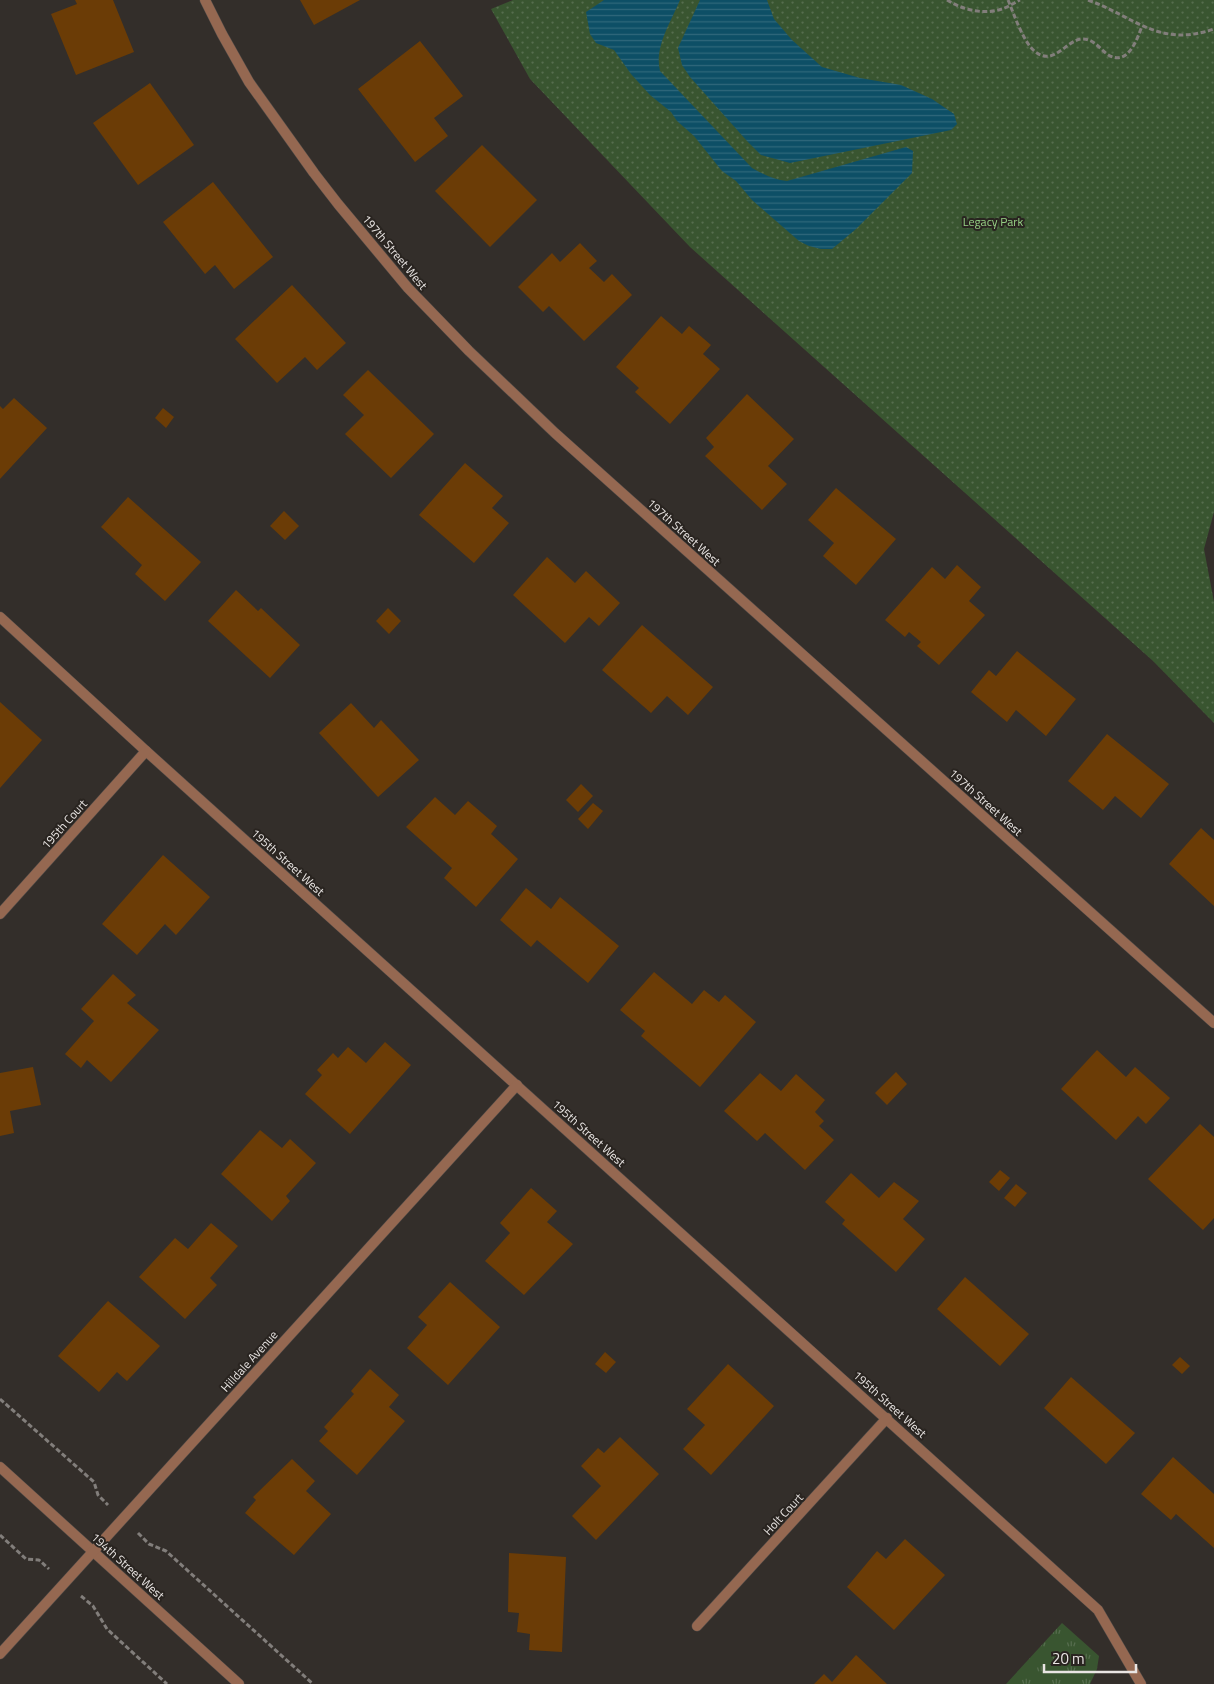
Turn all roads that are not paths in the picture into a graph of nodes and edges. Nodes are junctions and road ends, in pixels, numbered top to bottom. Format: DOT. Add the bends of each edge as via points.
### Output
graph roads {
  1 [pos="205,0"];
  2 [pos="0,617"];
  3 [pos="146,751"];
  4 [pos="0,914"];
  5 [pos="1214,1023"];
  6 [pos="517,1085"];
  7 [pos="887,1418"];
  8 [pos="0,1467"];
  9 [pos="93,1551"];
  10 [pos="697,1626"];
  11 [pos="0,1654"];
  12 [pos="239,1684"];
  13 [pos="1141,1684"];
  1 -- 5 [label="street, 197th Street West" via="249,82 314,173 401,281 469,351 577,452"];
  2 -- 3 [label="street, 195th Street West"];
  3 -- 4 [label="street, 195th Court"];
  3 -- 6 [label="street, 195th Street West"];
  6 -- 7 [label="street, 195th Street West"];
  6 -- 9 [label="street, Hilldale Avenue"];
  7 -- 10 [label="street, Holt Court"];
  7 -- 13 [label="street, 195th Street West" via="1098,1610"];
  8 -- 9 [label="street, 194th Street West"];
  9 -- 11 [label="street, Hilldale Avenue"];
  9 -- 12 [label="street, 194th Street West"];
}
